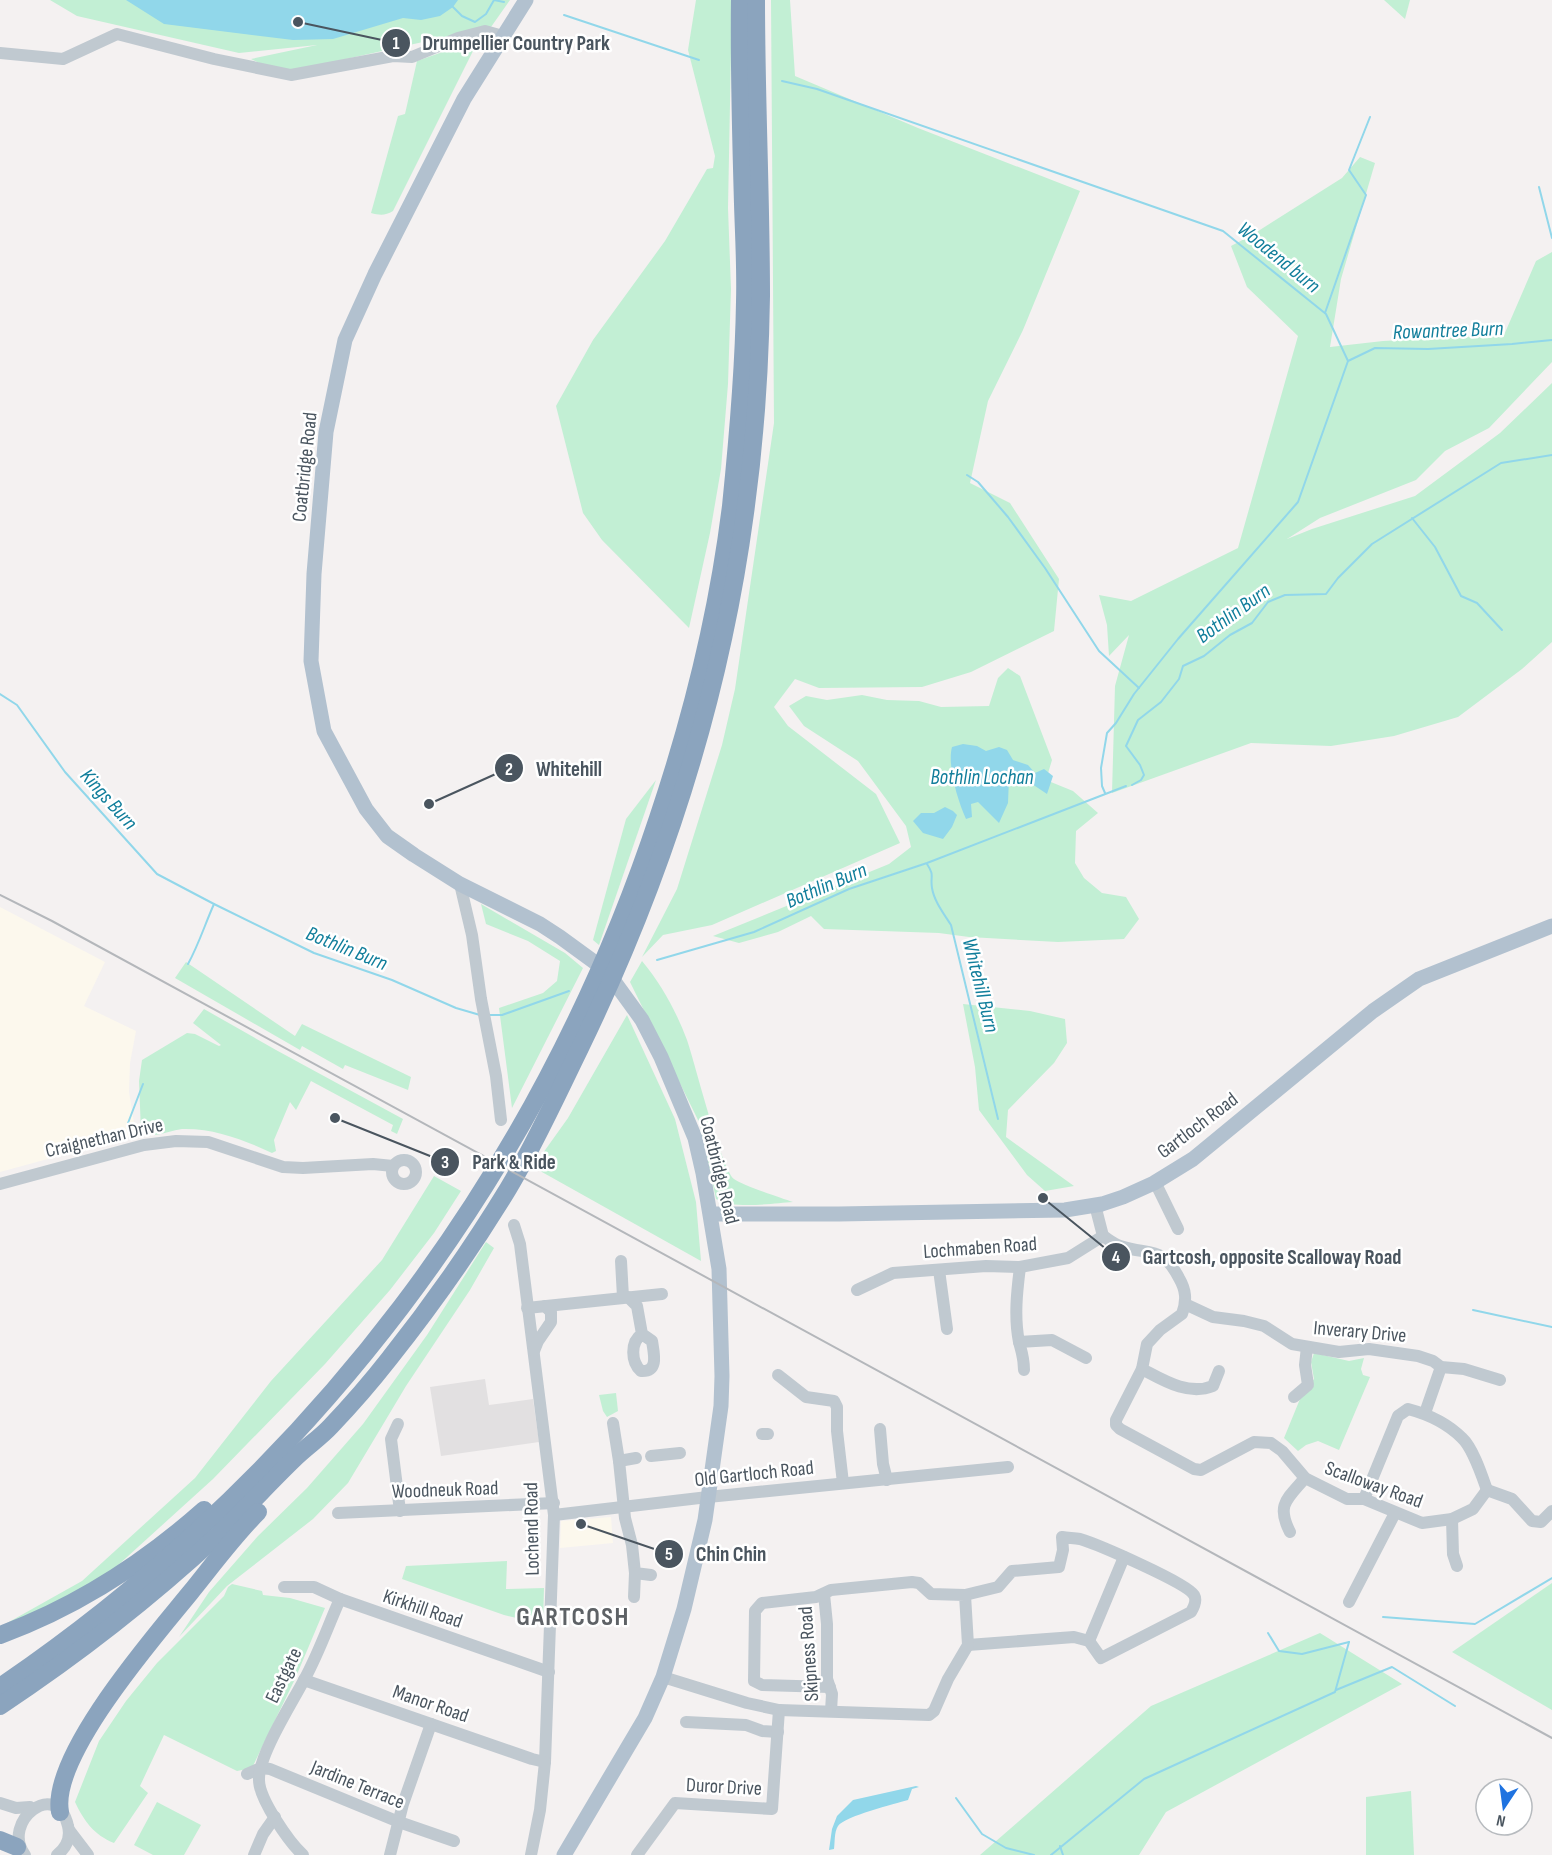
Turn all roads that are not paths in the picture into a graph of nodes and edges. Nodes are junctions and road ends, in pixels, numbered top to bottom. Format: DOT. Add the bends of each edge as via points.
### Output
graph roads {
  1 [pos="526,0"];
  2 [pos="740,0"];
  3 [pos="756,0"];
  4 [pos="503,36"];
  5 [pos="0,53"];
  6 [pos="460,884"];
  7 [pos="1552,926"];
  8 [pos="501,1120"];
  9 [pos="393,1166"];
  10 [pos="1155,1182"];
  11 [pos="0,1184"];
  12 [pos="1095,1205"];
  13 [pos="712,1214"];
  14 [pos="514,1225"];
  15 [pos="1178,1229"];
  16 [pos="1103,1236"];
  17 [pos="621,1261"];
  18 [pos="1020,1267"];
  19 [pos="939,1270"];
  20 [pos="857,1290"];
  21 [pos="662,1294"];
  22 [pos="626,1297"];
  23 [pos="1185,1304"];
  24 [pos="545,1306"];
  25 [pos="527,1308"];
  26 [pos="398,1312"];
  27 [pos="947,1329"];
  28 [pos="642,1334"];
  29 [pos="1019,1342"];
  30 [pos="1308,1347"];
  31 [pos="533,1352"];
  32 [pos="1086,1358"];
  33 [pos="388,1361"];
  34 [pos="1441,1367"];
  35 [pos="1142,1369"];
  36 [pos="1024,1370"];
  37 [pos="1220,1371"];
  38 [pos="777,1375"];
  39 [pos="1500,1380"];
  40 [pos="1294,1397"];
  41 [pos="1425,1413"];
  42 [pos="613,1423"];
  43 [pos="398,1424"];
  44 [pos="880,1429"];
  45 [pos="680,1453"];
  46 [pos="651,1456"];
  47 [pos="636,1458"];
  48 [pos="619,1461"];
  49 [pos="1008,1467"];
  50 [pos="1305,1478"];
  51 [pos="887,1479"];
  52 [pos="843,1483"];
  53 [pos="1487,1490"];
  54 [pos="708,1497"];
  55 [pos="1364,1499"];
  56 [pos="625,1506"];
  57 [pos="554,1509"];
  58 [pos="400,1511"];
  59 [pos="1552,1511"];
  60 [pos="338,1513"];
  61 [pos="1395,1513"];
  62 [pos="1452,1518"];
  63 [pos="1290,1532"];
  64 [pos="1124,1557"];
  65 [pos="1457,1566"];
  66 [pos="635,1573"];
  67 [pos="651,1575"];
  68 [pos="284,1587"];
  69 [pos="824,1594"];
  70 [pos="965,1595"];
  71 [pos="634,1597"];
  72 [pos="340,1599"];
  73 [pos="1349,1602"];
  74 [pos="0,1635"];
  75 [pos="1089,1641"];
  76 [pos="968,1645"];
  77 [pos="549,1672"];
  78 [pos="663,1677"];
  79 [pos="304,1680"];
  80 [pos="0,1687"];
  81 [pos="830,1687"];
  82 [pos="0,1706"];
  83 [pos="779,1710"];
  84 [pos="831,1711"];
  85 [pos="686,1722"];
  86 [pos="431,1724"];
  87 [pos="778,1732"];
  88 [pos="545,1762"];
  89 [pos="261,1768"];
  90 [pos="248,1774"];
  91 [pos="0,1805"];
  92 [pos="30,1807"];
  93 [pos="60,1812"];
  94 [pos="274,1817"];
  95 [pos="399,1822"];
  96 [pos="69,1830"];
  97 [pos="454,1841"];
  98 [pos="14,1843"];
  99 [pos="533,1853"];
  100 [pos="58,1855"];
  101 [pos="70,1855"];
  102 [pos="88,1855"];
  103 [pos="254,1855"];
  104 [pos="303,1855"];
  105 [pos="390,1855"];
  106 [pos="564,1855"];
  107 [pos="638,1855"];
  1 -- 4 [label="main road, Coatbridge Road"];
  2 -- 26 [label="highway" via="745,299 740,405 720,577 692,708 640,874 580,1014 545,1085 492,1176"];
  3 -- 33 [label="highway" via="761,300 756,408 736,568 703,723 685,787 629,943 560,1091 509,1187 449,1279"];
  4 -- 5 [label="street" via="485,31 412,57 393,56 291,75 117,34 63,59"];
  4 -- 6 [label="main road, Coatbridge Road" via="464,99 345,340 326,432 314,574 310,661 324,731 366,809 387,836"];
  6 -- 8 [label="street" via="472,934"];
  6 -- 13 [label="main road, Coatbridge Road" via="540,924 585,954 613,980 642,1020 695,1138"];
  7 -- 10 [label="main road, Gartloch Road" via="1419,979 1373,1011 1193,1159"];
  9 -- 11 [label="street, Craignethan Drive" via="283,1167 208,1142 176,1141 144,1144"];
  10 -- 12 [label="main road, Gartloch Road"];
  10 -- 15 [label="street"];
  12 -- 13 [label="main road, Gartloch Road" via="1065,1210"];
  12 -- 16 [label="street"];
  13 -- 54 [label="main road, Coatbridge Road" via="719,1269 721,1406"];
  14 -- 25 [label="street, Lochend Road"];
  16 -- 18 [label="street, Lochmaben Road" via="1068,1258"];
  16 -- 23 [label="street" via="1119,1246 1159,1254 1171,1262 1184,1286"];
  17 -- 22 [label="street"];
  18 -- 19 [label="street, Lochmaben Road"];
  18 -- 29 [label="street" via="1016,1298"];
  19 -- 20 [label="street, Lochmaben Road" via="893,1273"];
  19 -- 27 [label="street"];
  21 -- 22 [label="street"];
  22 -- 24 [label="street"];
  22 -- 28 [label="street" via="637,1306"];
  23 -- 30 [label="street, Inverary Drive" via="1213,1317 1264,1326 1292,1344"];
  23 -- 35 [label="street" via="1182,1314 1147,1344"];
  24 -- 25 [label="street"];
  24 -- 31 [label="street" via="551,1311 551,1322"];
  25 -- 31 [label="street, Lochend Road"];
  26 -- 74 [label="highway" via="274,1444 182,1528 88,1595"];
  26 -- 80 [label="highway" via="335,1390 213,1518 124,1596"];
  29 -- 32 [label="street" via="1052,1340"];
  29 -- 36 [label="street"];
  30 -- 34 [label="street, Inverary Drive" via="1418,1356"];
  30 -- 40 [label="street" via="1308,1385"];
  31 -- 57 [label="street, Lochend Road"];
  33 -- 82 [label="highway" via="329,1428 192,1559 113,1625"];
  33 -- 93 [label="highway" via="368,1391 248,1522 123,1677 71,1760 60,1790"];
  34 -- 39 [label="street, Inverary Drive"];
  34 -- 41 [label="street"];
  35 -- 37 [label="street" via="1186,1388 1213,1386"];
  35 -- 50 [label="street, Scalloway Road" via="1116,1420 1120,1430 1201,1470 1254,1442 1271,1443"];
  38 -- 52 [label="street" via="806,1397 834,1401"];
  41 -- 53 [label="street" via="1464,1439"];
  41 -- 55 [label="street" via="1408,1409 1398,1416"];
  42 -- 48 [label="street"];
  43 -- 58 [label="street" via="391,1439"];
  44 -- 51 [label="street"];
  45 -- 46 [label="street"];
  47 -- 48 [label="street"];
  48 -- 56 [label="street"];
  49 -- 51 [label="street, Old Gartloch Road"];
  50 -- 55 [label="street, Scalloway Road" via="1347,1499"];
  50 -- 63 [label="street" via="1282,1510"];
  51 -- 52 [label="street, Old Gartloch Road"];
  52 -- 54 [label="street, Old Gartloch Road"];
  53 -- 59 [label="street" via="1512,1499 1532,1521 1541,1521"];
  53 -- 62 [label="street, Scalloway Road" via="1473,1509"];
  54 -- 56 [label="street, Old Gartloch Road"];
  54 -- 78 [label="main road, Coatbridge Road" via="697,1557"];
  55 -- 61 [label="street, Scalloway Road"];
  56 -- 57 [label="street, Old Gartloch Road"];
  56 -- 66 [label="street"];
  57 -- 58 [label="street, Woodneuk Road"];
  57 -- 77 [label="street, Lochend Road"];
  58 -- 60 [label="street, Woodneuk Road"];
  61 -- 62 [label="street, Scalloway Road" via="1422,1523"];
  61 -- 73 [label="street"];
  62 -- 65 [label="street"];
  64 -- 70 [label="street" via="1079,1539 1062,1537 1059,1567 1012,1571 998,1587"];
  64 -- 75 [label="street"];
  64 -- 75 [label="street" via="1190,1591 1194,1607 1184,1616 1101,1658"];
  66 -- 67 [label="street"];
  66 -- 71 [label="street"];
  68 -- 72 [label="street, Kirkhill Road" via="314,1587"];
  69 -- 70 [label="street" via="912,1581 931,1594"];
  69 -- 81 [label="street, Skipness Road"];
  69 -- 81 [label="street" via="757,1607 753,1677 762,1685"];
  70 -- 76 [label="street"];
  72 -- 77 [label="street, Kirkhill Road"];
  72 -- 79 [label="street, Eastgate"];
  75 -- 76 [label="street" via="1074,1637"];
  76 -- 84 [label="street, Skipness Road" via="929,1715"];
  77 -- 88 [label="street, Lochend Road"];
  78 -- 83 [label="street"];
  78 -- 106 [label="main road, Coatbridge Road" via="645,1718"];
  79 -- 86 [label="street, Manor Road"];
  79 -- 89 [label="street, Eastgate"];
  81 -- 84 [label="street, Skipness Road"];
  83 -- 84 [label="street"];
  83 -- 87 [label="street, Duror Drive"];
  85 -- 87 [label="street" via="746,1725"];
  86 -- 88 [label="street, Manor Road"];
  86 -- 95 [label="street"];
  87 -- 107 [label="street, Duror Drive" via="772,1809 675,1803"];
  88 -- 99 [label="street, Lochend Road"];
  89 -- 90 [label="street"];
  89 -- 94 [label="street" via="260,1789"];
  89 -- 95 [label="street, Jardine Terrace"];
  91 -- 92 [label="street"];
  91 -- 98 [label="street" via="8,1815"];
  92 -- 93 [label="street" via="46,1805"];
  92 -- 98 [label="street" via="18,1817"];
  93 -- 96 [label="street"];
  94 -- 103 [label="street"];
  94 -- 104 [label="street"];
  95 -- 97 [label="street, Jardine Terrace"];
  95 -- 105 [label="street"];
  96 -- 100 [label="street"];
  96 -- 102 [label="street"];
  100 -- 101 [label="street"];
}
